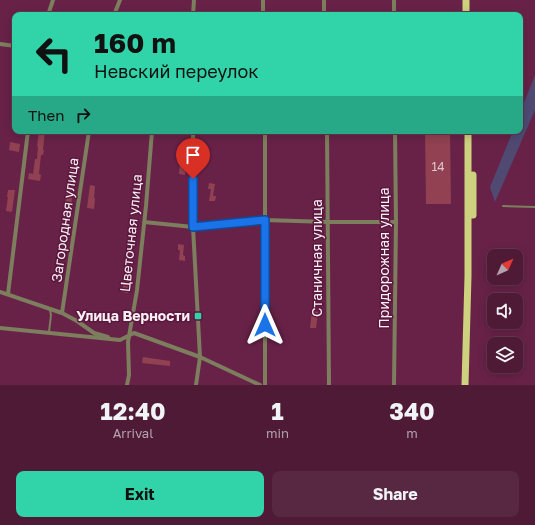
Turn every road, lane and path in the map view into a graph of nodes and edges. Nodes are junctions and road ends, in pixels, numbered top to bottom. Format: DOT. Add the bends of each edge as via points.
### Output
graph roads {
  1 [pos="53,0"];
  2 [pos="120,0"];
  3 [pos="194,0"];
  4 [pos="263,0"];
  5 [pos="324,0"];
  6 [pos="394,0"];
  7 [pos="466,0"];
  8 [pos="470,0"];
  9 [pos="49,12"];
  10 [pos="115,12"];
  11 [pos="193,12"];
  12 [pos="263,12"];
  13 [pos="324,12"];
  14 [pos="394,12"];
  15 [pos="466,12"];
  16 [pos="470,12"];
  17 [pos="0,44"];
  18 [pos="12,46"];
  19 [pos="28,134"];
  20 [pos="89,134"];
  21 [pos="152,134"];
  22 [pos="193,134"];
  23 [pos="265,134"];
  24 [pos="327,134"];
  25 [pos="395,134"];
  26 [pos="468,134"];
  27 [pos="472,134"];
  28 [pos="503,206"];
  29 [pos="535,207"];
  30 [pos="265,220"];
  31 [pos="144,222"];
  32 [pos="328,222"];
  33 [pos="396,222"];
  34 [pos="193,227"];
  35 [pos="0,292"];
  36 [pos="8,294"];
  37 [pos="50,310"];
  38 [pos="62,313"];
  39 [pos="0,328"];
  40 [pos="49,333"];
  41 [pos="129,336"];
  42 [pos="120,340"];
  43 [pos="200,357"];
  44 [pos="127,385"];
  45 [pos="196,385"];
  46 [pos="260,385"];
  47 [pos="265,385"];
  48 [pos="329,385"];
  49 [pos="394,385"];
  50 [pos="465,385"];
  51 [pos="469,385"];
  1 -- 9 [label="street"];
  2 -- 10 [label="street"];
  3 -- 11 [label="street"];
  4 -- 12 [label="street"];
  5 -- 13 [label="street"];
  6 -- 14 [label="street"];
  7 -- 15 [label="highway"];
  8 -- 16 [label="highway"];
  17 -- 18 [label="street"];
  19 -- 36 [label="street"];
  20 -- 38 [label="street, Загородная улица"];
  21 -- 31 [label="street, Цветочная улица"];
  22 -- 34 [label="street"];
  23 -- 30 [label="street"];
  24 -- 32 [label="street, Станичная улица"];
  25 -- 33 [label="street, Придорожная улица"];
  26 -- 50 [label="highway"];
  27 -- 51 [label="highway"];
  28 -- 29 [label="lane"];
  30 -- 32 [label="street"];
  30 -- 34 [label="street"];
  30 -- 47 [label="street"];
  31 -- 34 [label="street"];
  31 -- 41 [label="street, Цветочная улица"];
  32 -- 33 [label="street"];
  32 -- 48 [label="street, Станичная улица"];
  33 -- 49 [label="street, Придорожная улица"];
  34 -- 43 [label="street"];
  35 -- 36 [label="street"];
  36 -- 37 [label="street"];
  37 -- 38 [label="street"];
  37 -- 40 [label="lane"];
  38 -- 42 [label="street" via="94,333"];
  39 -- 40 [label="street"];
  40 -- 42 [label="street"];
  41 -- 42 [label="street"];
  41 -- 43 [label="street" via="134,333"];
  41 -- 44 [label="street, Цветочная улица"];
  43 -- 45 [label="street"];
  43 -- 46 [label="street"];
}
